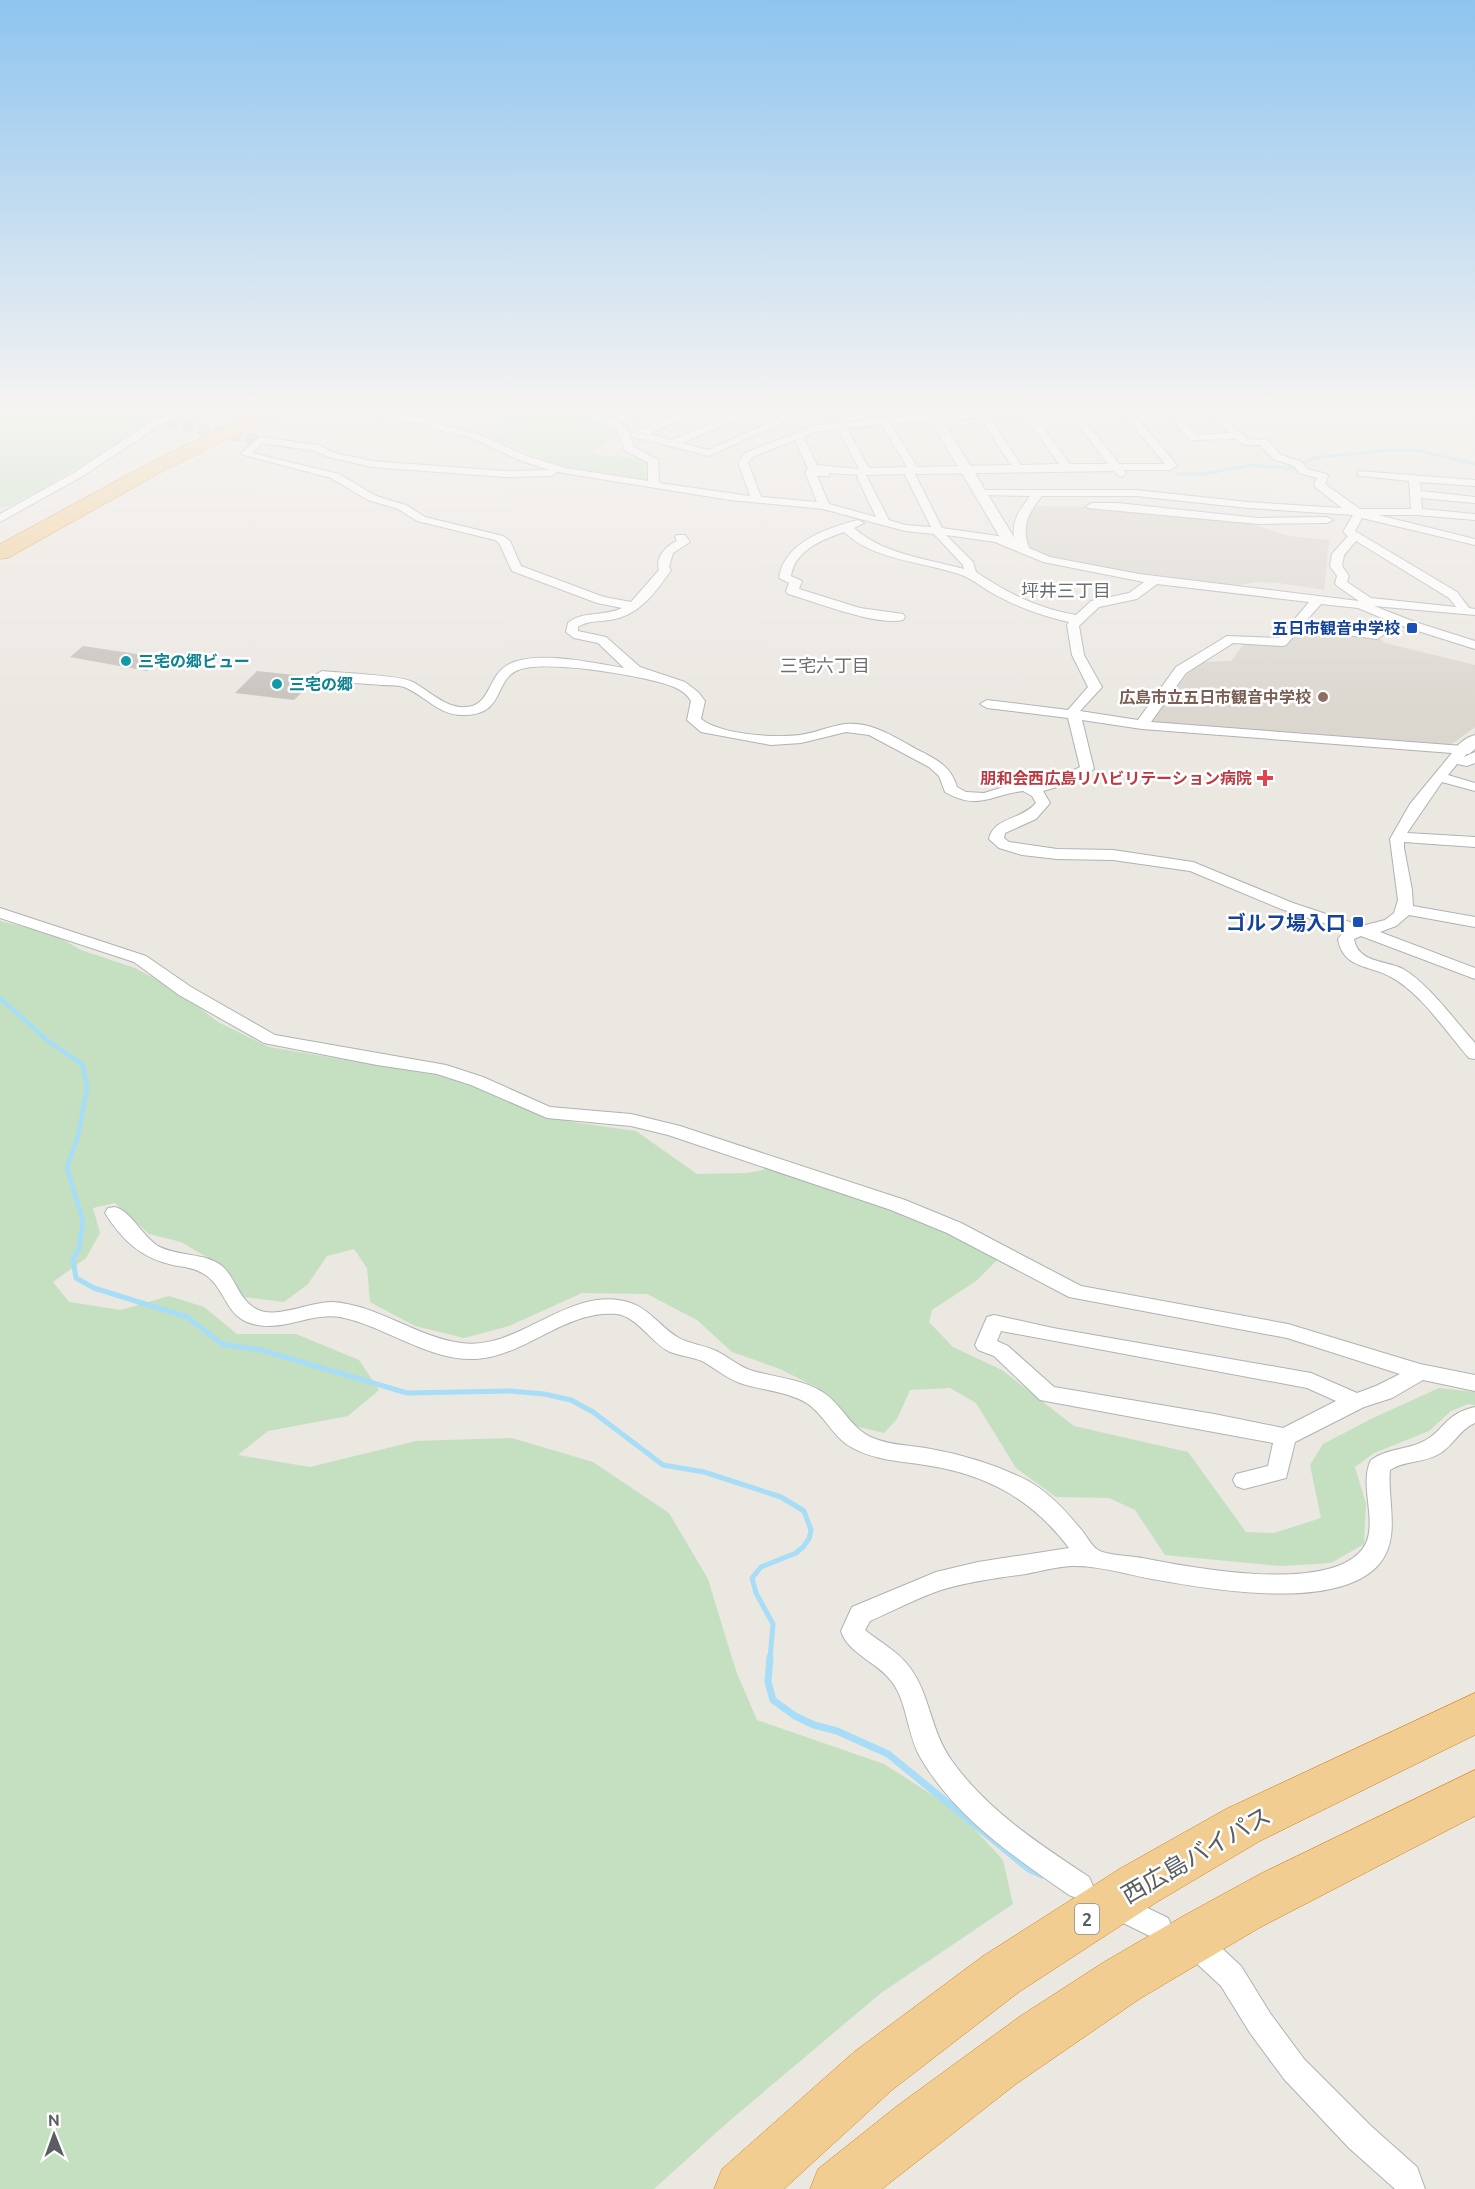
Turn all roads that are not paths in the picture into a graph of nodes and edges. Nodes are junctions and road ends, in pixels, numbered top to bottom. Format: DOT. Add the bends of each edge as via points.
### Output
graph roads {
  1 [pos="28,514"];
  2 [pos="71,514"];
  3 [pos="414,514"];
  4 [pos="853,514"];
  5 [pos="881,514"];
  6 [pos="931,514"];
  7 [pos="993,514"];
  8 [pos="1022,514"];
  9 [pos="1189,514"];
  10 [pos="1351,514"];
  11 [pos="1376,514"];
  12 [pos="1442,514"];
  13 [pos="1360,515"];
  14 [pos="1475,517"];
  15 [pos="871,519"];
  16 [pos="884,522"];
  17 [pos="846,527"];
  18 [pos="0,530"];
  19 [pos="939,531"];
  20 [pos="1355,535"];
  21 [pos="681,537"];
  22 [pos="1475,542"];
  23 [pos="1011,544"];
  24 [pos="1024,550"];
  25 [pos="0,553"];
  26 [pos="970,574"];
  27 [pos="1155,580"];
  28 [pos="1318,600"];
  29 [pos="1364,604"];
  30 [pos="631,606"];
  31 [pos="1470,612"];
  32 [pos="899,617"];
  33 [pos="1076,619"];
  34 [pos="1398,620"];
  35 [pos="1296,625"];
  36 [pos="1475,645"];
  37 [pos="643,674"];
  38 [pos="322,675"];
  39 [pos="987,704"];
  40 [pos="1072,714"];
  41 [pos="1142,725"];
  42 [pos="1467,751"];
  43 [pos="1439,777"];
  44 [pos="1475,787"];
  45 [pos="1032,789"];
  46 [pos="1398,837"];
  47 [pos="1474,840"];
  48 [pos="1405,909"];
  49 [pos="0,913"];
  50 [pos="1475,922"];
  51 [pos="1361,930"];
  52 [pos="1475,974"];
  53 [pos="1475,1054"];
  54 [pos="115,1213"];
  55 [pos="1420,1372"];
  56 [pos="1475,1383"];
  57 [pos="1356,1401"];
  58 [pos="1475,1415"];
  59 [pos="1285,1437"];
  60 [pos="1244,1480"];
  61 [pos="1090,1558"];
  62 [pos="1475,1713"];
  63 [pos="1475,1792"];
  64 [pos="1079,1886"];
  65 [pos="1127,1911"];
  66 [pos="1158,1928"];
  67 [pos="1204,1951"];
  68 [pos="741,2189"];
  69 [pos="838,2189"];
  70 [pos="1410,2189"];
  1 -- 18 [label="highway"];
  2 -- 25 [label="highway"];
  3 -- 30 [label="street" via="499,538 516,568 601,600"];
  4 -- 15 [label="street"];
  5 -- 16 [label="street"];
  6 -- 19 [label="street"];
  7 -- 23 [label="street"];
  8 -- 24 [label="street" via="1017,525"];
  9 -- 13 [label="street" via="1258,522"];
  10 -- 13 [label="street"];
  11 -- 13 [label="street"];
  12 -- 14 [label="street"];
  13 -- 20 [label="street" via="1349,532"];
  13 -- 22 [label="street"];
  15 -- 16 [label="street"];
  15 -- 17 [label="street"];
  16 -- 19 [label="street"];
  17 -- 26 [label="street" via="861,541 880,549"];
  17 -- 32 [label="street" via="812,542 784,569 785,578 796,581 792,591 859,613"];
  19 -- 23 [label="street"];
  19 -- 26 [label="street" via="944,541 969,564"];
  20 -- 29 [label="street" via="1338,554 1336,566 1343,576 1341,583"];
  20 -- 31 [label="street" via="1453,595"];
  21 -- 30 [label="street" via="684,542 664,556 665,570 653,589"];
  23 -- 24 [label="street"];
  24 -- 27 [label="street" via="1058,563"];
  26 -- 33 [label="street" via="1043,614"];
  27 -- 28 [label="street"];
  27 -- 33 [label="street" via="1133,596 1095,604"];
  28 -- 29 [label="street"];
  28 -- 35 [label="street"];
  29 -- 31 [label="street" via="1420,605"];
  29 -- 34 [label="street"];
  30 -- 37 [label="street" via="619,614 577,621 572,632 600,639"];
  33 -- 40 [label="street" via="1072,626 1076,650 1095,687"];
  34 -- 35 [label="street" via="1377,635"];
  34 -- 36 [label="street"];
  35 -- 41 [label="street" via="1282,642 1231,639 1181,670"];
  37 -- 38 [label="street" via="549,664 517,666 507,671 489,702 458,712 406,683"];
  37 -- 45 [label="street" via="672,682 694,694 698,700 694,720 706,729 780,741 846,728 865,729 934,764 958,795 984,798"];
  39 -- 40 [label="street"];
  40 -- 41 [label="street"];
  40 -- 45 [label="street" via="1087,768 1066,780"];
  41 -- 42 [label="street"];
  42 -- 43 [label="street"];
  43 -- 44 [label="street"];
  43 -- 46 [label="street"];
  45 -- 51 [label="street" via="1043,803 1030,818 999,830 996,836 1001,844 1044,852 1185,864 1287,906"];
  46 -- 47 [label="street"];
  46 -- 48 [label="street"];
  48 -- 50 [label="street"];
  48 -- 51 [label="street" via="1392,923"];
  49 -- 55 [label="street" via="130,954 184,991 270,1039 452,1072 533,1108 559,1115 631,1120 673,1130 908,1209 954,1228 1076,1292 1288,1331"];
  51 -- 52 [label="street"];
  51 -- 53 [label="street" via="1350,934 1348,946 1358,959 1403,976"];
  54 -- 61 [label="street" via="141,1246 155,1255 200,1263 215,1270 238,1305 257,1317 339,1310 468,1352 499,1346 589,1308 630,1309 678,1347 704,1353 745,1376 782,1384 816,1398 858,1441 946,1461 1023,1489 1064,1522"];
  55 -- 56 [label="street"];
  55 -- 57 [label="street" via="1384,1392"];
  57 -- 59 [label="street"];
  57 -- 59 [label="street" via="1311,1381 994,1322 985,1345 1001,1351 1048,1394"];
  58 -- 61 [label="street" via="1457,1422 1429,1449 1395,1457 1379,1466 1380,1538 1371,1558 1357,1571 1337,1580 1284,1584 1228,1580"];
  59 -- 60 [label="street" via="1278,1472"];
  61 -- 64 [label="street" via="1070,1557 936,1582 861,1614 853,1633 901,1674 927,1746 966,1800"];
  62 -- 68 [label="highway, 西広島バイパス / 2" via="1243,1826 1139,1885 1001,1974 873,2071"];
  63 -- 69 [label="highway" via="1302,1878 1166,1953 1042,2032 911,2127"];
  65 -- 66 [label="street"];
  67 -- 70 [label="street" via="1231,1976 1294,2069 1406,2178"];
}
